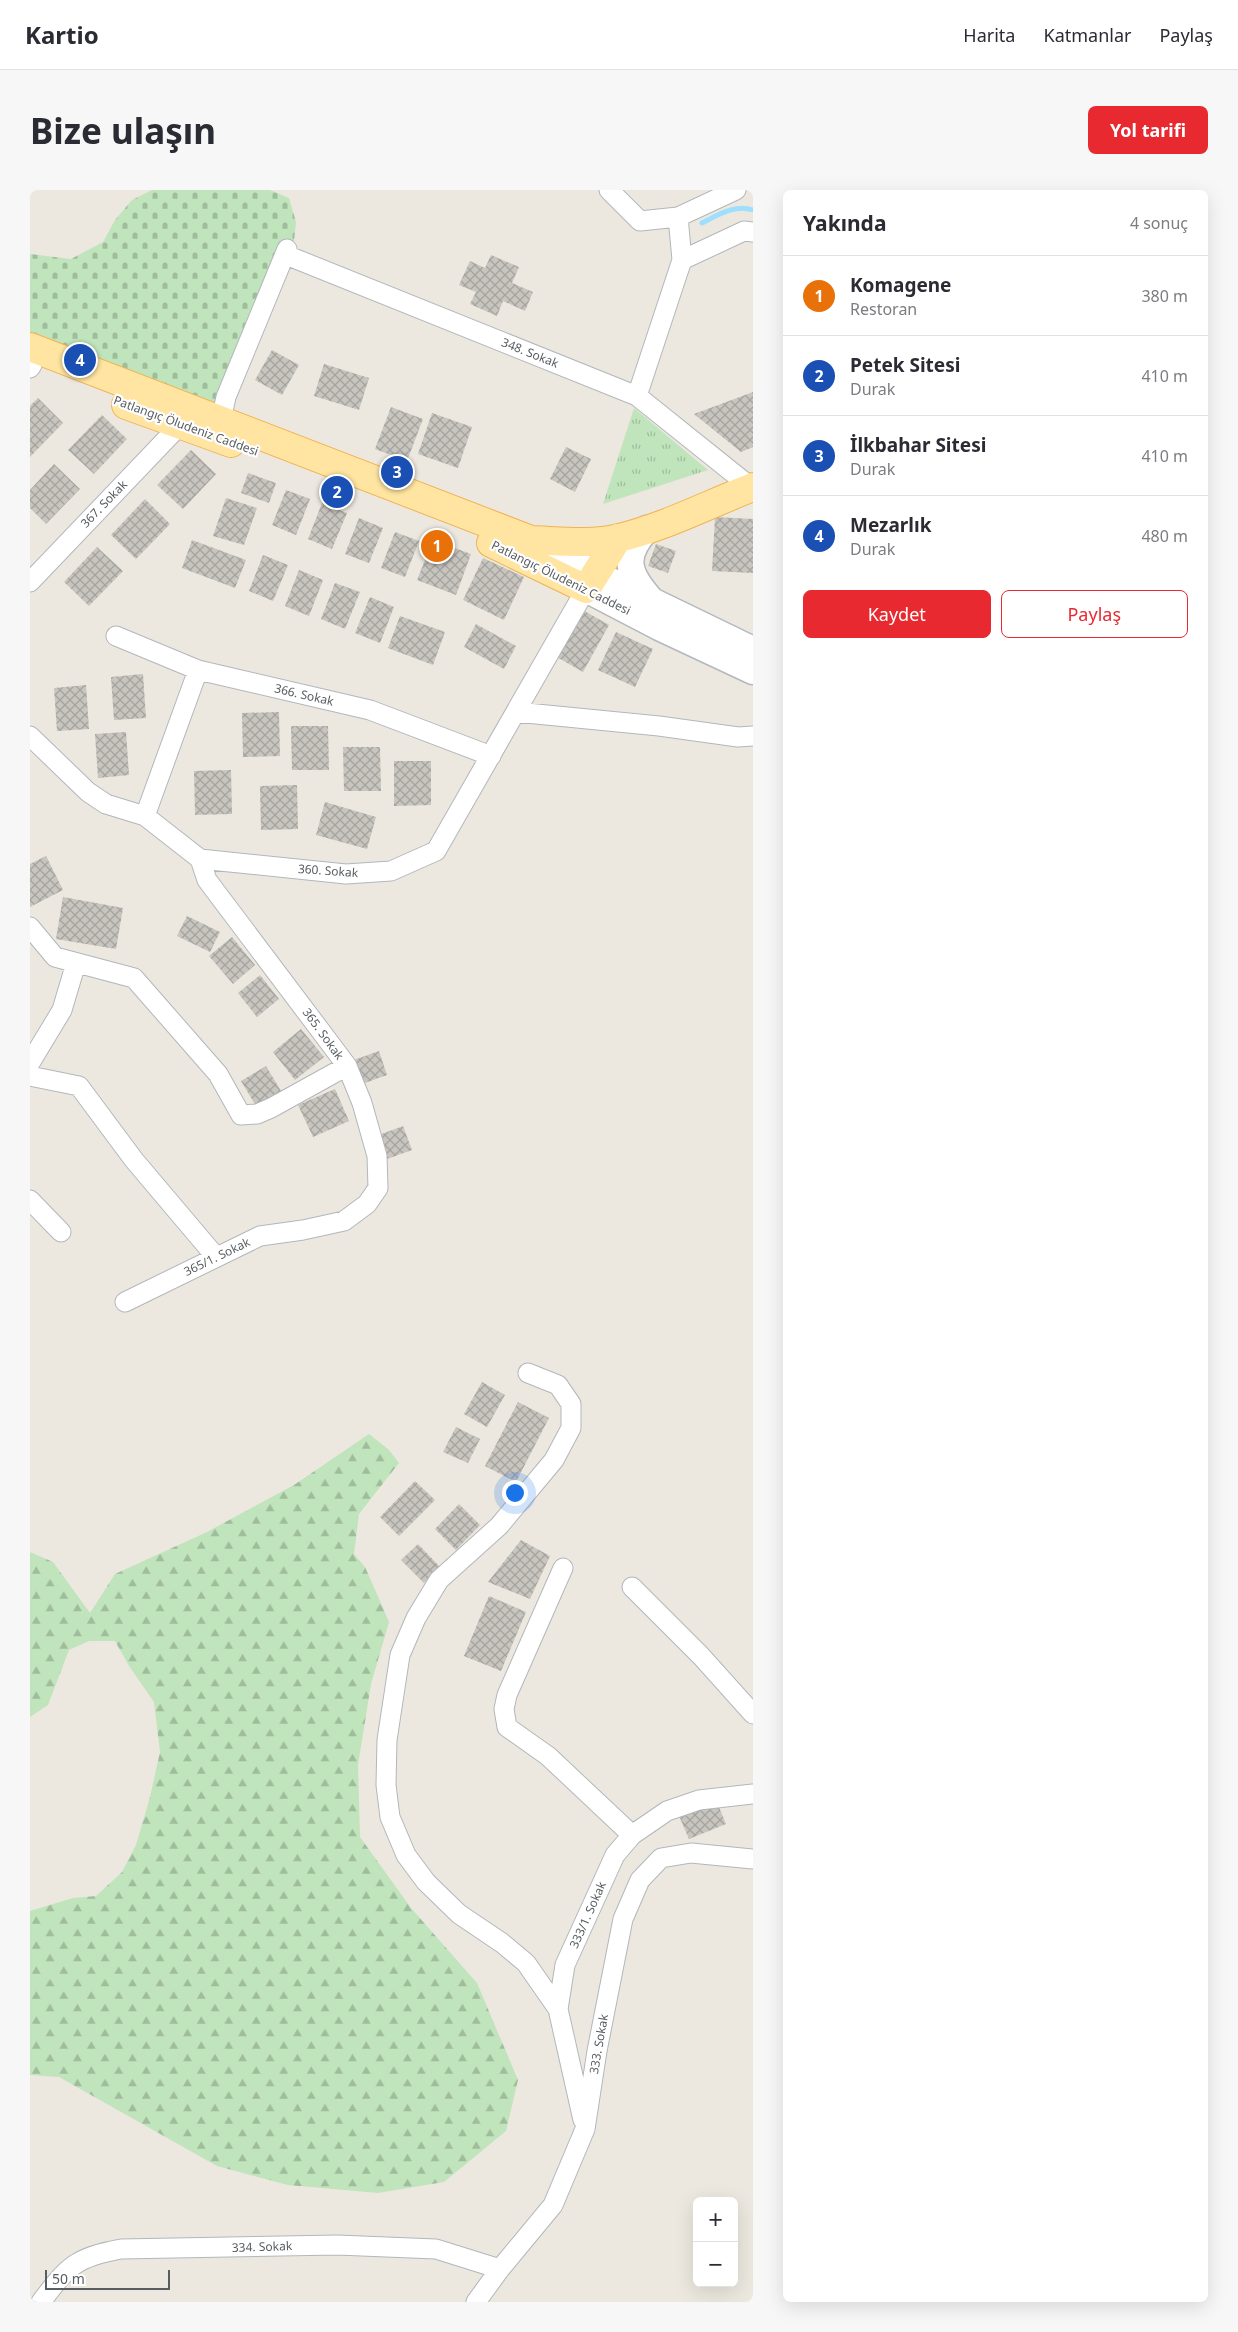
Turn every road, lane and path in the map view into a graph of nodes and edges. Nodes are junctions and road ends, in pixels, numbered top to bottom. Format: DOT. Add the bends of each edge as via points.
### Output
graph roads {
  1 [pos="609,190"];
  2 [pos="736,190"];
  3 [pos="678,217"];
  4 [pos="753,232"];
  5 [pos="682,260"];
  6 [pos="31,361"];
  7 [pos="637,396"];
  8 [pos="221,420"];
  9 [pos="179,426"];
  10 [pos="752,488"];
  11 [pos="647,529"];
  12 [pos="618,538"];
  13 [pos="531,540"];
  14 [pos="590,581"];
  15 [pos="30,582"];
  16 [pos="652,601"];
  17 [pos="116,636"];
  18 [pos="753,650"];
  19 [pos="198,670"];
  20 [pos="753,671"];
  21 [pos="516,712"];
  22 [pos="30,736"];
  23 [pos="753,736"];
  24 [pos="491,756"];
  25 [pos="145,816"];
  26 [pos="200,860"];
  27 [pos="30,927"];
  28 [pos="76,963"];
  29 [pos="30,1063"];
  30 [pos="346,1066"];
  31 [pos="30,1076"];
  32 [pos="30,1200"];
  33 [pos="344,1221"];
  34 [pos="61,1232"];
  35 [pos="216,1257"];
  36 [pos="125,1302"];
  37 [pos="528,1373"];
  38 [pos="563,1568"];
  39 [pos="632,1587"];
  40 [pos="753,1714"];
  41 [pos="753,1794"];
  42 [pos="632,1835"];
  43 [pos="753,1859"];
  44 [pos="558,2009"];
  45 [pos="585,2129"];
  46 [pos="500,2269"];
  47 [pos="41,2302"];
  48 [pos="476,2302"];
  1 -- 3 [label="street" via="640,221"];
  2 -- 3 [label="street"];
  3 -- 5 [label="street"];
  4 -- 5 [label="street" via="744,231"];
  5 -- 7 [label="street"];
  6 -- 8 [label="main road, Patlangıç Öludeniz Caddesi"];
  6 -- 9 [label="main road, Patlangıç Öludeniz Caddesi"];
  7 -- 8 [label="street, 348. Sokak" via="286,252 226,397"];
  7 -- 10 [label="street, 348. Sokak"];
  8 -- 13 [label="main road, Patlangıç Öludeniz Caddesi"];
  9 -- 14 [label="main road, Patlangıç Öludeniz Caddesi" via="252,450"];
  9 -- 15 [label="street, 367. Sokak"];
  10 -- 11 [label="main road"];
  11 -- 12 [label="main road"];
  11 -- 16 [label="main road" via="632,546 630,555 636,580"];
  12 -- 13 [label="main road" via="574,542"];
  12 -- 14 [label="main road"];
  13 -- 14 [label="main road, Patlangıç Öludeniz Caddesi"];
  14 -- 16 [label="main road, Patlangıç Öludeniz Caddesi"];
  14 -- 20 [label="main road, Patlangıç Öludeniz Caddesi" via="659,627"];
  14 -- 21 [label="street, 360. Sokak"];
  16 -- 18 [label="main road, Patlangıç Öludeniz Caddesi"];
  17 -- 19 [label="street, 366. Sokak"];
  19 -- 24 [label="street, 366. Sokak" via="370,710"];
  19 -- 25 [label="street"];
  21 -- 23 [label="street" via="738,737"];
  21 -- 24 [label="street, 360. Sokak"];
  22 -- 25 [label="street" via="88,792 106,804"];
  24 -- 26 [label="street, 360. Sokak" via="436,851 391,871 346,874"];
  25 -- 26 [label="street"];
  26 -- 30 [label="street, 365. Sokak" via="207,880"];
  27 -- 28 [label="street" via="55,957"];
  28 -- 29 [label="street" via="62,1010"];
  28 -- 30 [label="street" via="134,978 218,1074 241,1115 271,1108"];
  30 -- 33 [label="street, 365. Sokak" via="362,1103 377,1156 378,1188 367,1204"];
  31 -- 35 [label="street" via="79,1086 134,1160"];
  32 -- 34 [label="street"];
  33 -- 35 [label="street, 365/1. Sokak" via="260,1236"];
  35 -- 36 [label="street, 365/1. Sokak"];
  37 -- 44 [label="street" via="558,1385 571,1404 571,1428 554,1460 499,1526 439,1580 416,1618 400,1655 387,1740 386,1784 390,1817 406,1855 426,1882 459,1914 526,1963"];
  38 -- 42 [label="street" via="507,1695 504,1709 507,1727 548,1756"];
  39 -- 40 [label="street"];
  41 -- 42 [label="street, 333/1. Sokak" via="699,1800 667,1811"];
  42 -- 44 [label="street, 333/1. Sokak" via="615,1855 565,1965"];
  43 -- 45 [label="street, 333. Sokak" via="691,1853 661,1858 640,1880 622,1919"];
  44 -- 45 [label="street, 333/1. Sokak"];
  45 -- 46 [label="street, 333. Sokak" via="553,2205"];
  46 -- 47 [label="street, 334. Sokak" via="436,2250 337,2245 121,2249 94,2254 74,2264 59,2277"];
  46 -- 48 [label="street, 333. Sokak"];
}
